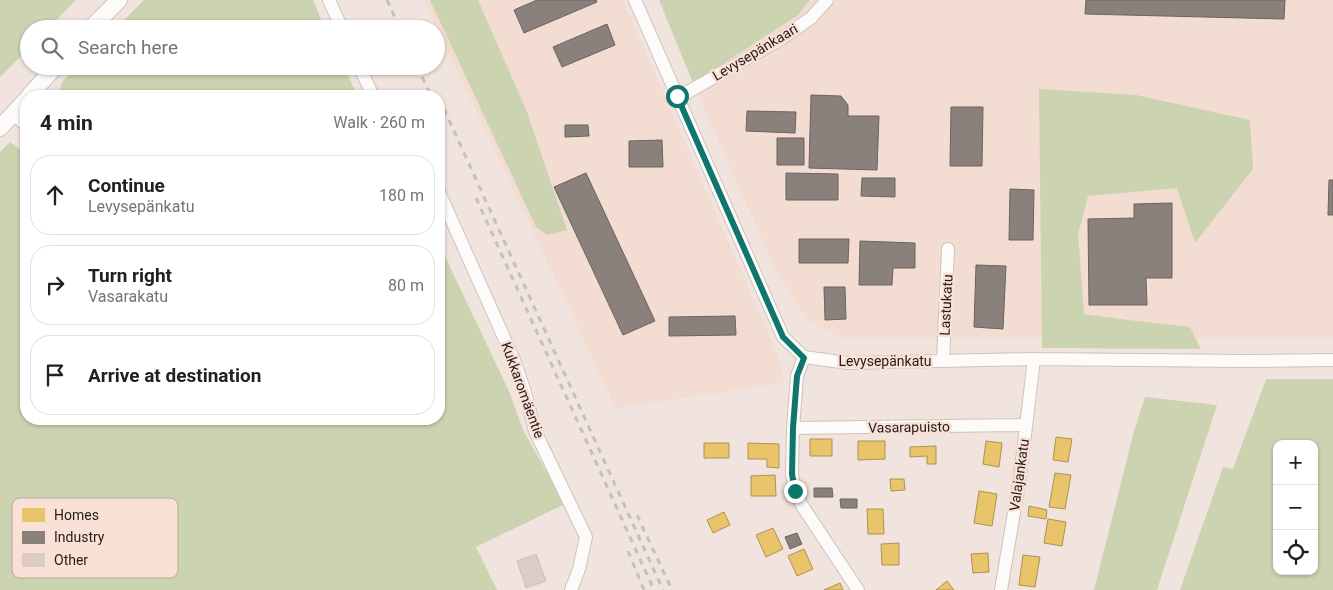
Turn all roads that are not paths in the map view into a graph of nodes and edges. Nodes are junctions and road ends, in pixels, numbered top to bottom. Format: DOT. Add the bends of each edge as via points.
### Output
graph roads {
  1 [pos="119,0"];
  2 [pos="329,0"];
  3 [pos="634,0"];
  4 [pos="827,0"];
  5 [pos="99,20"];
  6 [pos="338,20"];
  7 [pos="48,75"];
  8 [pos="363,75"];
  9 [pos="34,90"];
  10 [pos="369,90"];
  11 [pos="677,96"];
  12 [pos="20,106"];
  13 [pos="13,114"];
  14 [pos="20,119"];
  15 [pos="0,128"];
  16 [pos="445,205"];
  17 [pos="948,249"];
  18 [pos="804,358"];
  19 [pos="1034,359"];
  20 [pos="1333,360"];
  21 [pos="943,361"];
  22 [pos="1025,425"];
  23 [pos="793,428"];
  24 [pos="571,590"];
  25 [pos="858,590"];
  26 [pos="1000,590"];
  1 -- 5 [label="main road"];
  2 -- 6 [label="street"];
  3 -- 11 [label="street"];
  4 -- 11 [label="street, Levysepänkaari" via="811,18 781,40"];
  7 -- 9 [label="main road"];
  8 -- 10 [label="street"];
  11 -- 18 [label="street" via="783,337"];
  12 -- 13 [label="main road"];
  13 -- 14 [label="street"];
  13 -- 15 [label="main road"];
  16 -- 24 [label="street, Kukkaromäentie" via="514,360 536,431 586,537"];
  17 -- 21 [label="street, Lastukatu"];
  18 -- 21 [label="street, Levysepänkatu" via="848,363"];
  18 -- 23 [label="street" via="797,376"];
  19 -- 20 [label="street, Levysepänkatu"];
  19 -- 21 [label="street, Levysepänkatu"];
  19 -- 22 [label="street, Valajankatu"];
  22 -- 23 [label="street, Vasarapuisto"];
  22 -- 26 [label="street, Valajankatu" via="1020,477"];
  23 -- 25 [label="street" via="795,491"];
}
